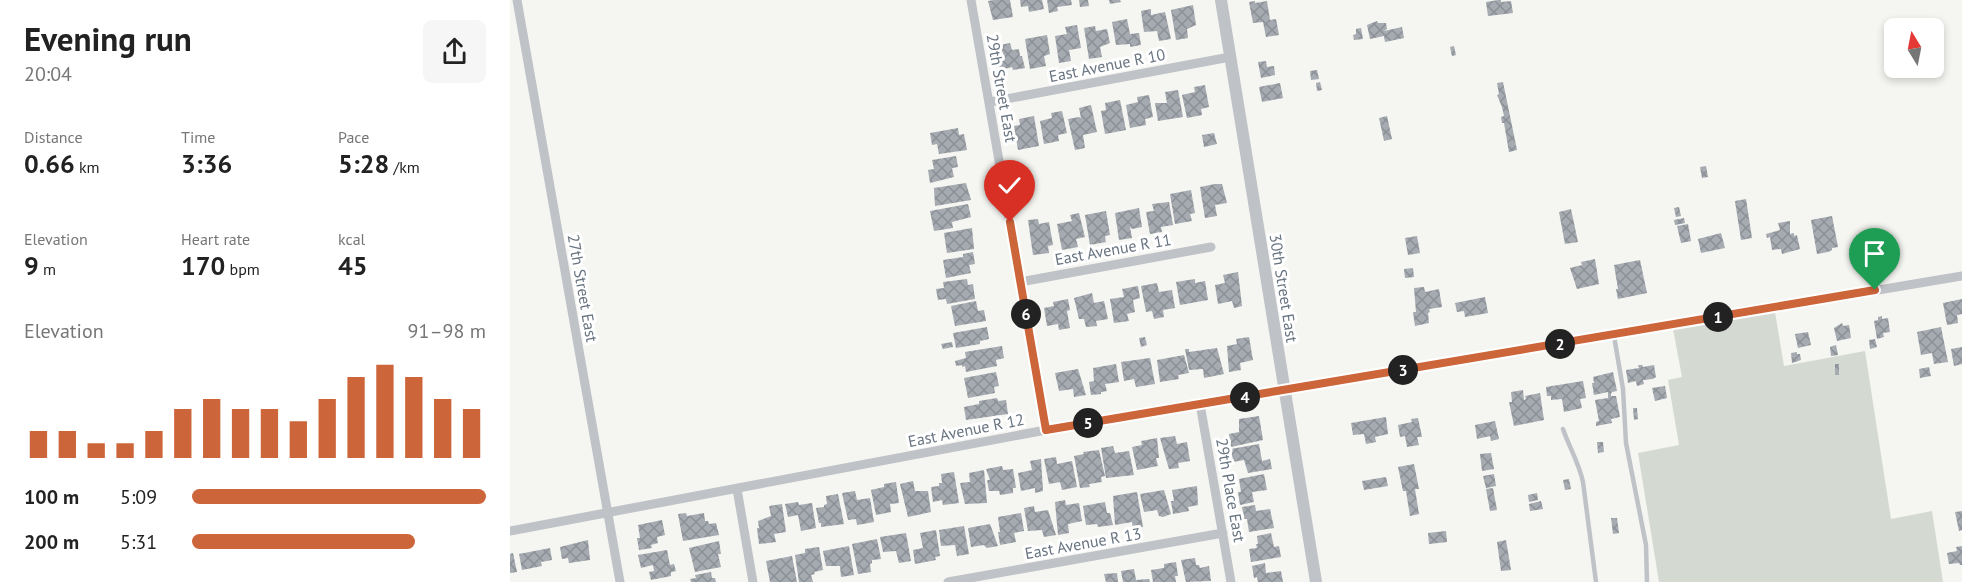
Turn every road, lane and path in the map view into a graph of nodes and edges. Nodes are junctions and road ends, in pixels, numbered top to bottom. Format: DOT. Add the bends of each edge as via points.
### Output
graph roads {
  1 [pos="517,0"];
  2 [pos="971,0"];
  3 [pos="1221,0"];
  4 [pos="1230,57"];
  5 [pos="990,102"];
  6 [pos="1211,247"];
  7 [pos="1962,276"];
  8 [pos="1020,282"];
  9 [pos="1614,334"];
  10 [pos="1284,390"];
  11 [pos="1200,404"];
  12 [pos="1563,429"];
  13 [pos="1046,430"];
  14 [pos="737,489"];
  15 [pos="607,513"];
  16 [pos="510,531"];
  17 [pos="1223,533"];
  18 [pos="620,582"];
  19 [pos="753,582"];
  20 [pos="948,582"];
  21 [pos="1231,582"];
  22 [pos="1316,582"];
  23 [pos="1596,582"];
  24 [pos="1647,582"];
  1 -- 15 [label="street, 27th Street East"];
  2 -- 5 [label="street, 29th Street East"];
  3 -- 4 [label="street, 30th Street East"];
  4 -- 5 [label="street, East Avenue R 10"];
  4 -- 10 [label="street, 30th Street East"];
  5 -- 8 [label="street, 29th Street East"];
  6 -- 8 [label="street, East Avenue R 11"];
  7 -- 9 [label="street, East Avenue R 12"];
  8 -- 13 [label="street, 29th Street East"];
  9 -- 10 [label="street, East Avenue R 12"];
  9 -- 24 [label="lane" via="1623,388 1626,444 1646,545"];
  10 -- 11 [label="street, East Avenue R 12"];
  10 -- 22 [label="street, 30th Street East"];
  11 -- 13 [label="street, East Avenue R 12"];
  11 -- 17 [label="street, 29th Place East"];
  12 -- 23 [label="lane" via="1584,482"];
  13 -- 14 [label="street, East Avenue R 12"];
  14 -- 15 [label="street, East Avenue R 12"];
  14 -- 19 [label="street"];
  15 -- 16 [label="street, East Avenue R 12"];
  15 -- 18 [label="street, 27th Street East"];
  17 -- 20 [label="street, East Avenue R 13"];
  17 -- 21 [label="street, 29th Place East"];
}
